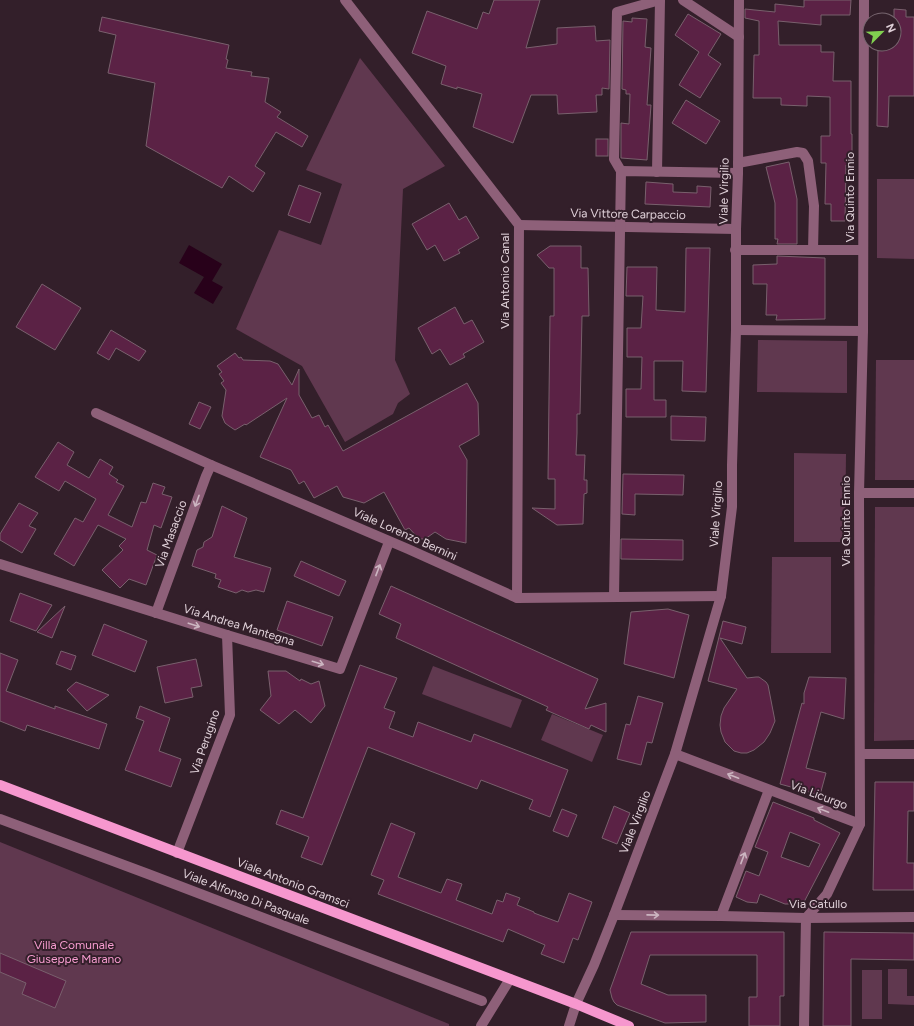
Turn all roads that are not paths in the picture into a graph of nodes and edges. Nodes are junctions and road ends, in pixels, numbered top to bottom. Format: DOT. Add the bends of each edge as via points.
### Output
graph roads {
  1 [pos="345,0"];
  2 [pos="660,0"];
  3 [pos="683,0"];
  4 [pos="739,0"];
  5 [pos="864,0"];
  6 [pos="739,37"];
  7 [pos="738,168"];
  8 [pos="622,171"];
  9 [pos="657,172"];
  10 [pos="519,225"];
  11 [pos="621,227"];
  12 [pos="736,229"];
  13 [pos="735,250"];
  14 [pos="813,250"];
  15 [pos="862,250"];
  16 [pos="736,330"];
  17 [pos="863,331"];
  18 [pos="96,413"];
  19 [pos="211,465"];
  20 [pos="859,493"];
  21 [pos="914,493"];
  22 [pos="389,542"];
  23 [pos="0,564"];
  24 [pos="614,596"];
  25 [pos="721,596"];
  26 [pos="517,598"];
  27 [pos="156,613"];
  28 [pos="227,635"];
  29 [pos="675,754"];
  30 [pos="860,754"];
  31 [pos="914,754"];
  32 [pos="0,785"];
  33 [pos="769,790"];
  34 [pos="0,819"];
  35 [pos="860,824"];
  36 [pos="178,853"];
  37 [pos="614,915"];
  38 [pos="721,916"];
  39 [pos="914,916"];
  40 [pos="806,918"];
  41 [pos="510,980"];
  42 [pos="482,1001"];
  43 [pos="576,1004"];
  44 [pos="481,1026"];
  45 [pos="569,1026"];
  46 [pos="629,1026"];
  47 [pos="804,1026"];
  1 -- 10 [label="street, Via Antonio Canal"];
  2 -- 8 [label="street" via="617,12 614,159"];
  2 -- 9 [label="street"];
  3 -- 6 [label="street"];
  4 -- 6 [label="street, Viale Virgilio"];
  5 -- 15 [label="street, Via Quinto Ennio"];
  6 -- 7 [label="street, Viale Virgilio"];
  7 -- 9 [label="street"];
  7 -- 12 [label="street, Viale Virgilio"];
  7 -- 14 [label="street" via="797,152 803,153 808,161 814,206"];
  8 -- 9 [label="street"];
  8 -- 11 [label="street"];
  10 -- 11 [label="street, Via Vittore Carpaccio"];
  10 -- 26 [label="street, Via Antonio Canal"];
  11 -- 12 [label="street, Via Vittore Carpaccio"];
  11 -- 24 [label="street"];
  12 -- 13 [label="street, Viale Virgilio"];
  13 -- 14 [label="street"];
  13 -- 16 [label="street, Viale Virgilio"];
  14 -- 15 [label="street"];
  15 -- 17 [label="street, Via Quinto Ennio"];
  16 -- 17 [label="street"];
  16 -- 25 [label="street, Viale Virgilio" via="732,507"];
  17 -- 20 [label="street, Via Quinto Ennio"];
  18 -- 19 [label="street, Viale Lorenzo Bernini"];
  19 -- 22 [label="street, Viale Lorenzo Bernini"];
  19 -- 27 [label="street, Via Masaccio, one-way"];
  20 -- 21 [label="street"];
  20 -- 30 [label="street, Via Quinto Ennio"];
  22 -- 26 [label="street, Viale Lorenzo Bernini"];
  28 -- 22 [label="street, Via Andrea Mantegna, one-way" via="340,669"];
  23 -- 27 [label="street, Via Andrea Mantegna"];
  24 -- 25 [label="street, Viale Lorenzo Bernini"];
  24 -- 26 [label="street, Viale Lorenzo Bernini"];
  25 -- 29 [label="street, Viale Virgilio"];
  27 -- 28 [label="street, Via Andrea Mantegna, one-way"];
  28 -- 36 [label="street, Via Perugino" via="230,715"];
  33 -- 29 [label="street, Via Licurgo, one-way"];
  29 -- 37 [label="street, Viale Virgilio"];
  30 -- 31 [label="street"];
  30 -- 35 [label="street, Via Quinto Ennio"];
  32 -- 36 [label="main road, Viale Antonio Gramsci"];
  35 -- 33 [label="street, Via Licurgo, one-way"];
  38 -- 33 [label="street, one-way"];
  34 -- 42 [label="street, Viale Alfonso Di Pasquale"];
  35 -- 40 [label="street, Via Quinto Ennio" via="827,894"];
  36 -- 41 [label="main road, Viale Antonio Gramsci"];
  37 -- 38 [label="street, Via Catullo, one-way"];
  37 -- 43 [label="street, Viale Virgilio"];
  38 -- 40 [label="street, Via Catullo"];
  39 -- 40 [label="street, Via Catullo"];
  40 -- 47 [label="street"];
  41 -- 43 [label="main road, Viale Antonio Gramsci"];
  41 -- 44 [label="street"];
  43 -- 45 [label="street, Viale Virgilio"];
  43 -- 46 [label="main road, Viale Antonio Gramsci"];
}
